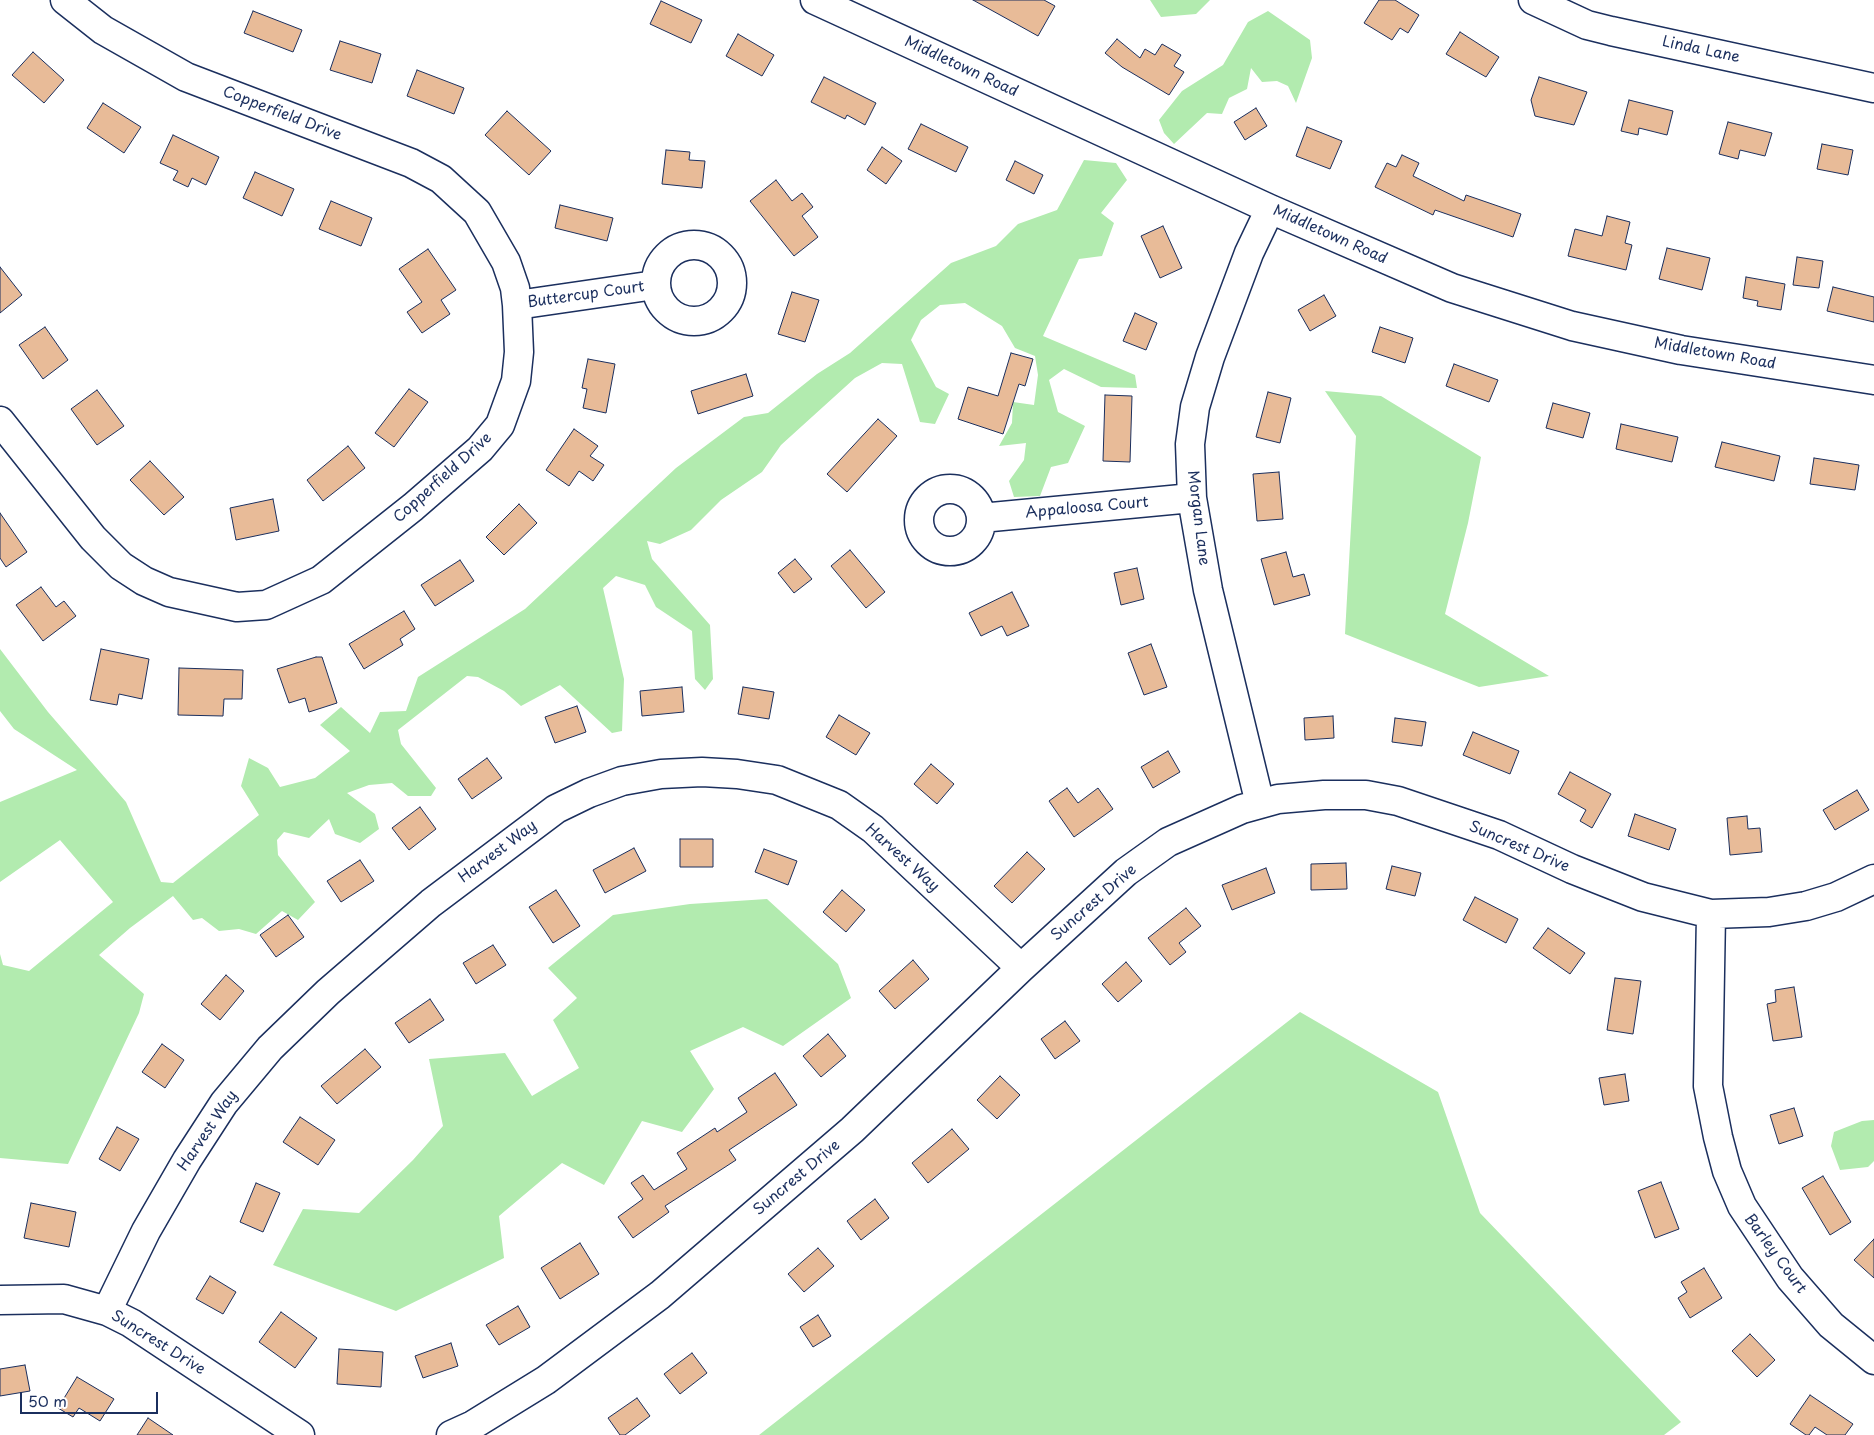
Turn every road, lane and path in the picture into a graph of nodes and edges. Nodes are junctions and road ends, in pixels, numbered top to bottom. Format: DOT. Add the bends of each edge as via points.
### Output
graph roads {
  1 [pos="65,0"];
  2 [pos="815,0"];
  3 [pos="1533,0"];
  4 [pos="1874,88"];
  5 [pos="1270,209"];
  6 [pos="655,285"];
  7 [pos="517,305"];
  8 [pos="1874,380"];
  9 [pos="0,421"];
  10 [pos="1192,498"];
  11 [pos="981,518"];
  12 [pos="1260,804"];
  13 [pos="1874,879"];
  14 [pos="1711,914"];
  15 [pos="1020,968"];
  16 [pos="0,1300"];
  17 [pos="107,1311"];
  18 [pos="1874,1360"];
  19 [pos="300,1435"];
  20 [pos="451,1435"];
  1 -- 7 [label="street, Copperfield Drive" via="103,30 186,78 411,163 441,179 476,212 506,262"];
  2 -- 5 [label="street, Middletown Road"];
  3 -- 4 [label="street, Linda Lane" via="1579,21 1611,31"];
  5 -- 8 [label="street, Middletown Road" via="1452,288 1572,326 1681,350"];
  5 -- 10 [label="street, Morgan Lane" via="1249,253 1195,407 1190,444"];
  6 -- 7 [label="street, Buttercup Court"];
  7 -- 9 [label="street, Copperfield Drive" via="520,352 516,381 500,425 480,449 322,580 266,604 237,607 197,600 144,581 121,566 92,538"];
  10 -- 11 [label="street, Appaloosa Court"];
  10 -- 12 [label="street, Morgan Lane" via="1208,590"];
  12 -- 14 [label="street, Suncrest Drive" via="1324,795 1366,795 1398,801 1499,835 1643,897"];
  12 -- 15 [label="street, Suncrest Drive" via="1168,842 1126,872"];
  13 -- 14 [label="street, Suncrest Drive" via="1806,906 1769,912"];
  14 -- 18 [label="street, Barley Court" via="1708,1086 1727,1171 1742,1206 1790,1278 1831,1325"];
  15 -- 17 [label="street, Harvest Way" via="873,829 839,805 777,780 737,774 661,774 622,781 589,793 556,809 431,903 328,992 270,1048 224,1103 187,1160 146,1231"];
  15 -- 20 [label="street, Suncrest Drive" via="852,1130 660,1294 546,1380"];
  16 -- 17 [label="street, Suncrest Drive" via="64,1299"];
  17 -- 19 [label="street, Suncrest Drive" via="131,1323"];
}
